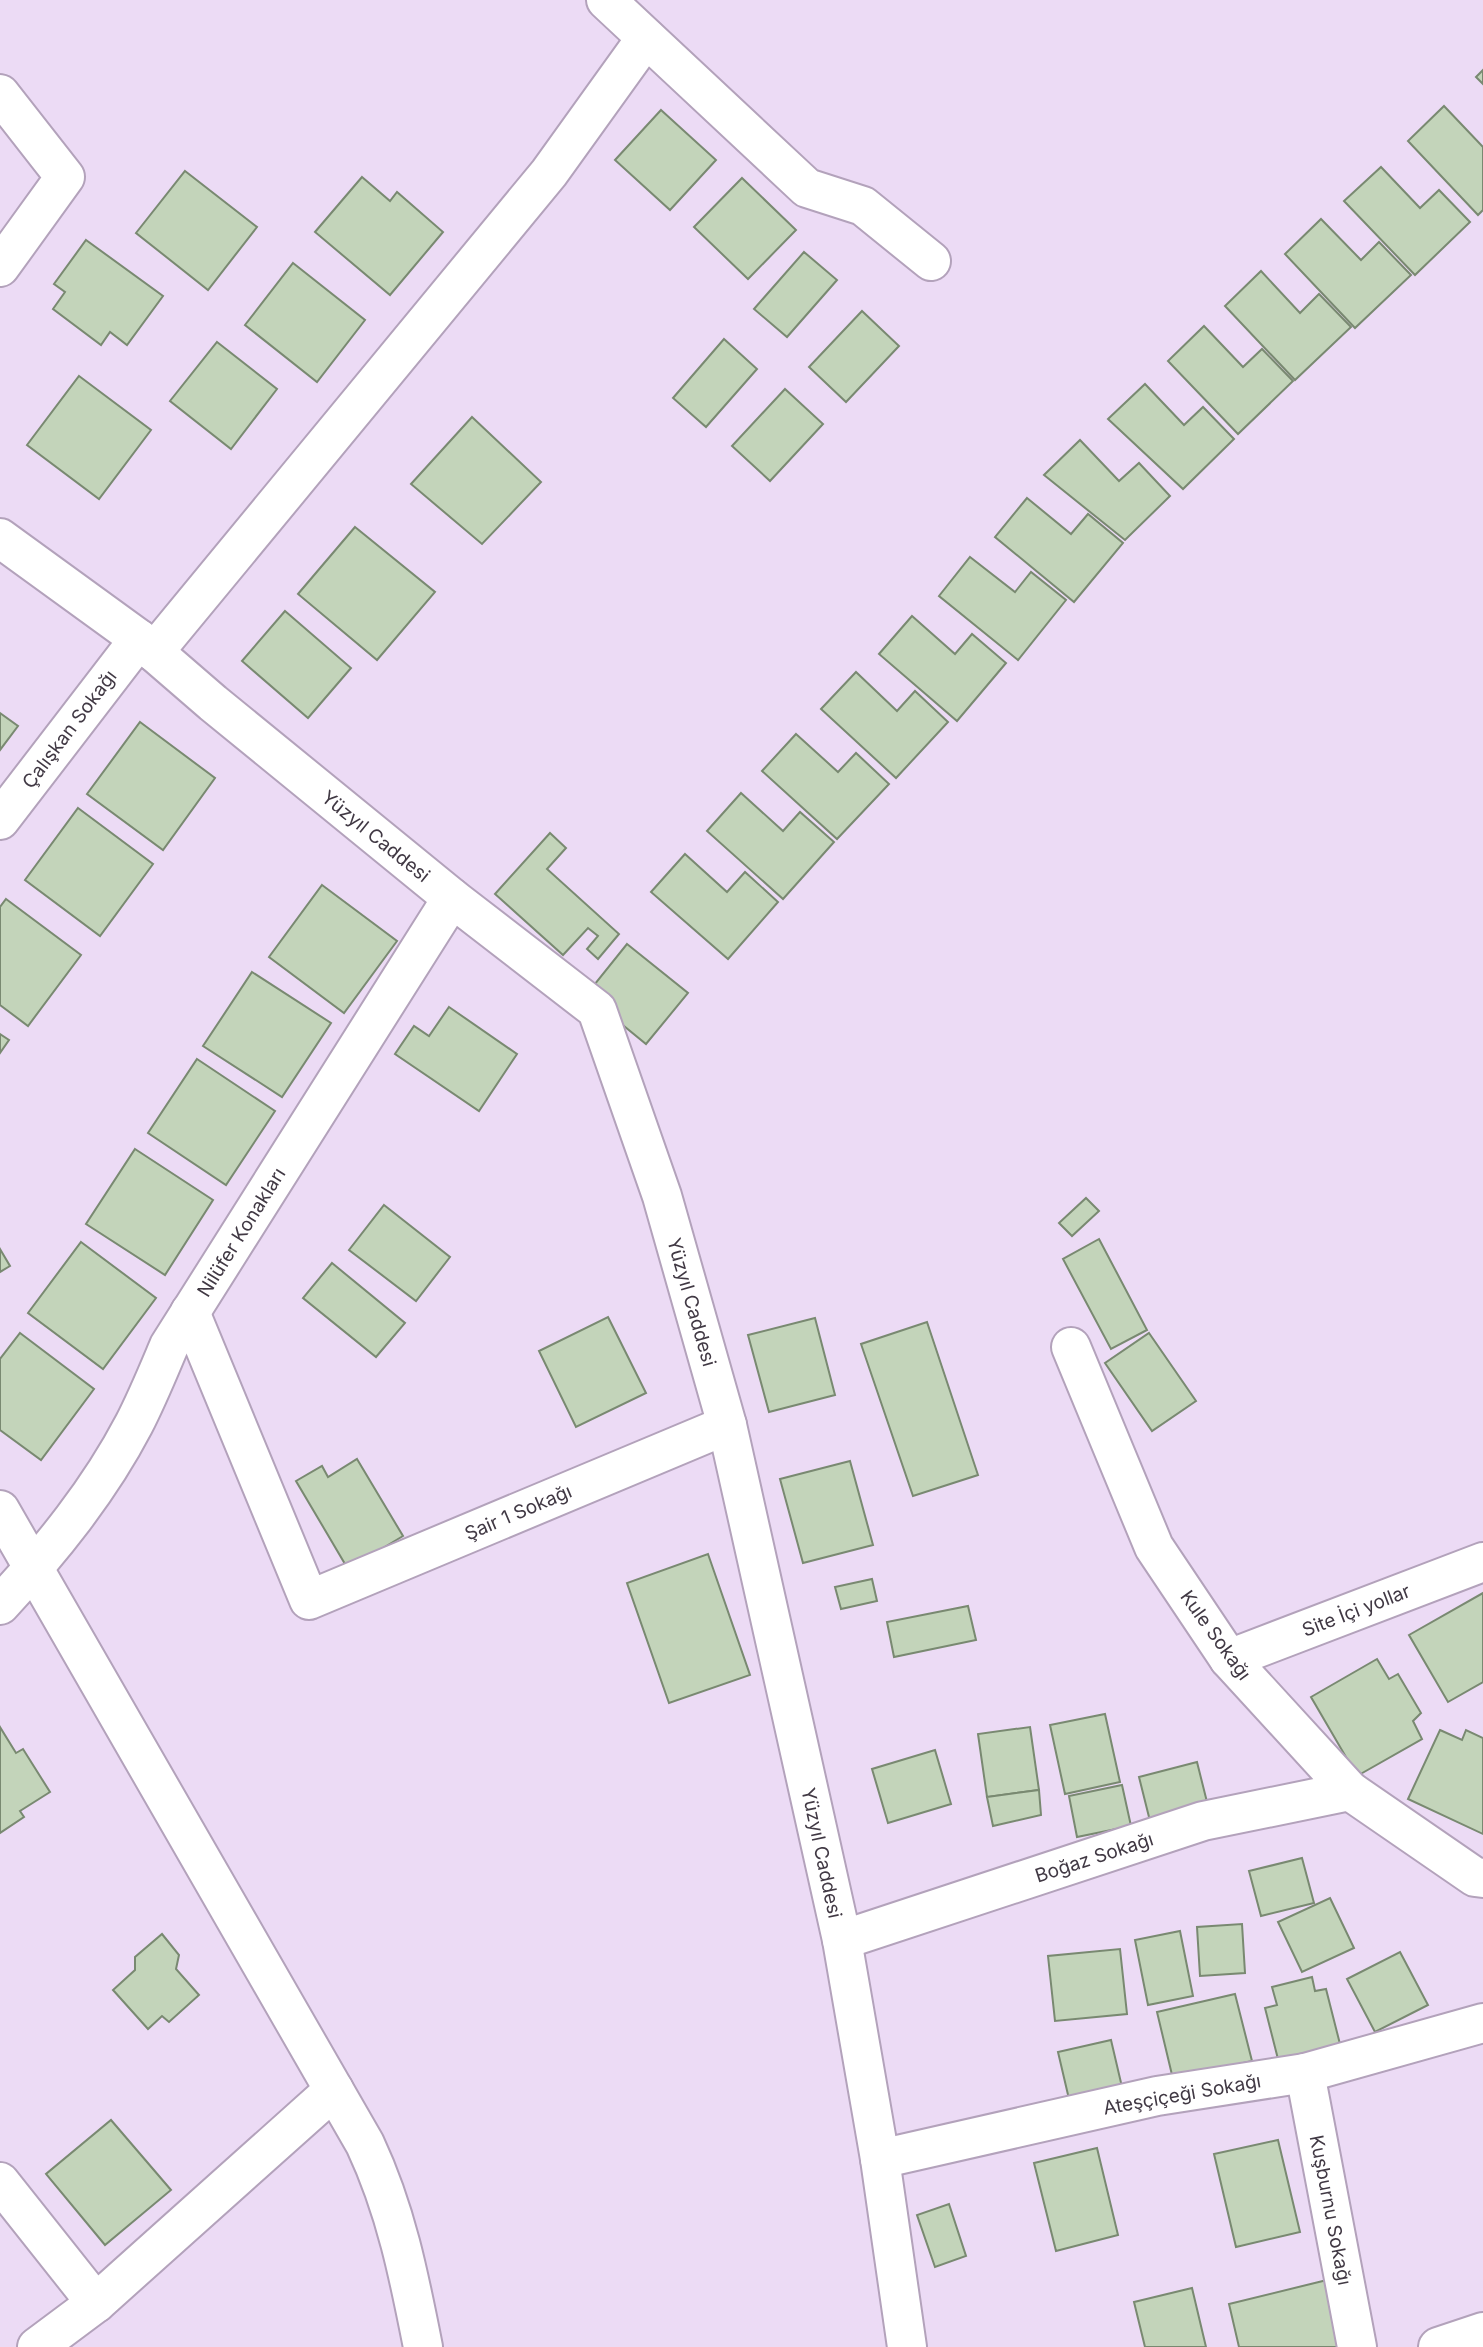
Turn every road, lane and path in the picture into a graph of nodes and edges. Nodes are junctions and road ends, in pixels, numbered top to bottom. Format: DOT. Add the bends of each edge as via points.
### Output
graph roads {
  1 [pos="606,0"];
  2 [pos="646,38"];
  3 [pos="0,94"];
  4 [pos="931,261"];
  5 [pos="0,267"];
  6 [pos="0,538"];
  7 [pos="146,646"];
  8 [pos="0,820"];
  9 [pos="452,898"];
  10 [pos="190,1312"];
  11 [pos="1071,1347"];
  12 [pos="727,1425"];
  13 [pos="0,1510"];
  14 [pos="1483,1562"];
  15 [pos="35,1567"];
  16 [pos="0,1605"];
  17 [pos="1229,1659"];
  18 [pos="1350,1791"];
  19 [pos="1483,1878"];
  20 [pos="842,1940"];
  21 [pos="1483,2023"];
  22 [pos="1305,2073"];
  23 [pos="334,2090"];
  24 [pos="880,2159"];
  25 [pos="0,2182"];
  26 [pos="96,2303"];
  27 [pos="1483,2332"];
  28 [pos="37,2347"];
  29 [pos="424,2347"];
  30 [pos="908,2347"];
  31 [pos="1357,2347"];
  32 [pos="1438,2347"];
  1 -- 2 [label="street"];
  2 -- 4 [label="street" via="807,188 863,206"];
  2 -- 7 [label="street, Çalışkan Sokağı" via="549,173"];
  3 -- 5 [label="street" via="65,177"];
  6 -- 7 [label="street, Yüzyıl Caddesi"];
  7 -- 8 [label="street, Çalışkan Sokağı"];
  7 -- 9 [label="street, Yüzyıl Caddesi"];
  9 -- 10 [label="street, Nilüfer Konakları"];
  9 -- 12 [label="street, Yüzyıl Caddesi" via="597,1010 662,1196"];
  10 -- 12 [label="street, Şair 1 Sokağı" via="309,1600"];
  10 -- 15 [label="street, Nilüfer Konakları" via="169,1346 134,1424 89,1498"];
  11 -- 17 [label="street, Kule Sokağı" via="1154,1547"];
  12 -- 20 [label="street, Yüzyıl Caddesi"];
  13 -- 15 [label="street"];
  14 -- 17 [label="street, Site İçi yollar"];
  15 -- 16 [label="street, Nilüfer Konakları"];
  15 -- 23 [label="street"];
  17 -- 18 [label="street, Kule Sokağı"];
  18 -- 19 [label="street, Kule Sokağı" via="1475,1877"];
  18 -- 20 [label="street, Boğaz Sokağı" via="1203,1821"];
  20 -- 24 [label="street, Yüzyıl Caddesi"];
  21 -- 22 [label="street, Ateşçiçeği Sokağı"];
  22 -- 24 [label="street, Ateşçiçeği Sokağı" via="1157,2096"];
  22 -- 31 [label="street, Kuşburnu Sokağı"];
  23 -- 26 [label="street"];
  23 -- 29 [label="street" via="379,2174 395,2219"];
  24 -- 30 [label="street, Yüzyıl Caddesi"];
  25 -- 26 [label="street"];
  26 -- 28 [label="street"];
  27 -- 32 [label="street"];
}
